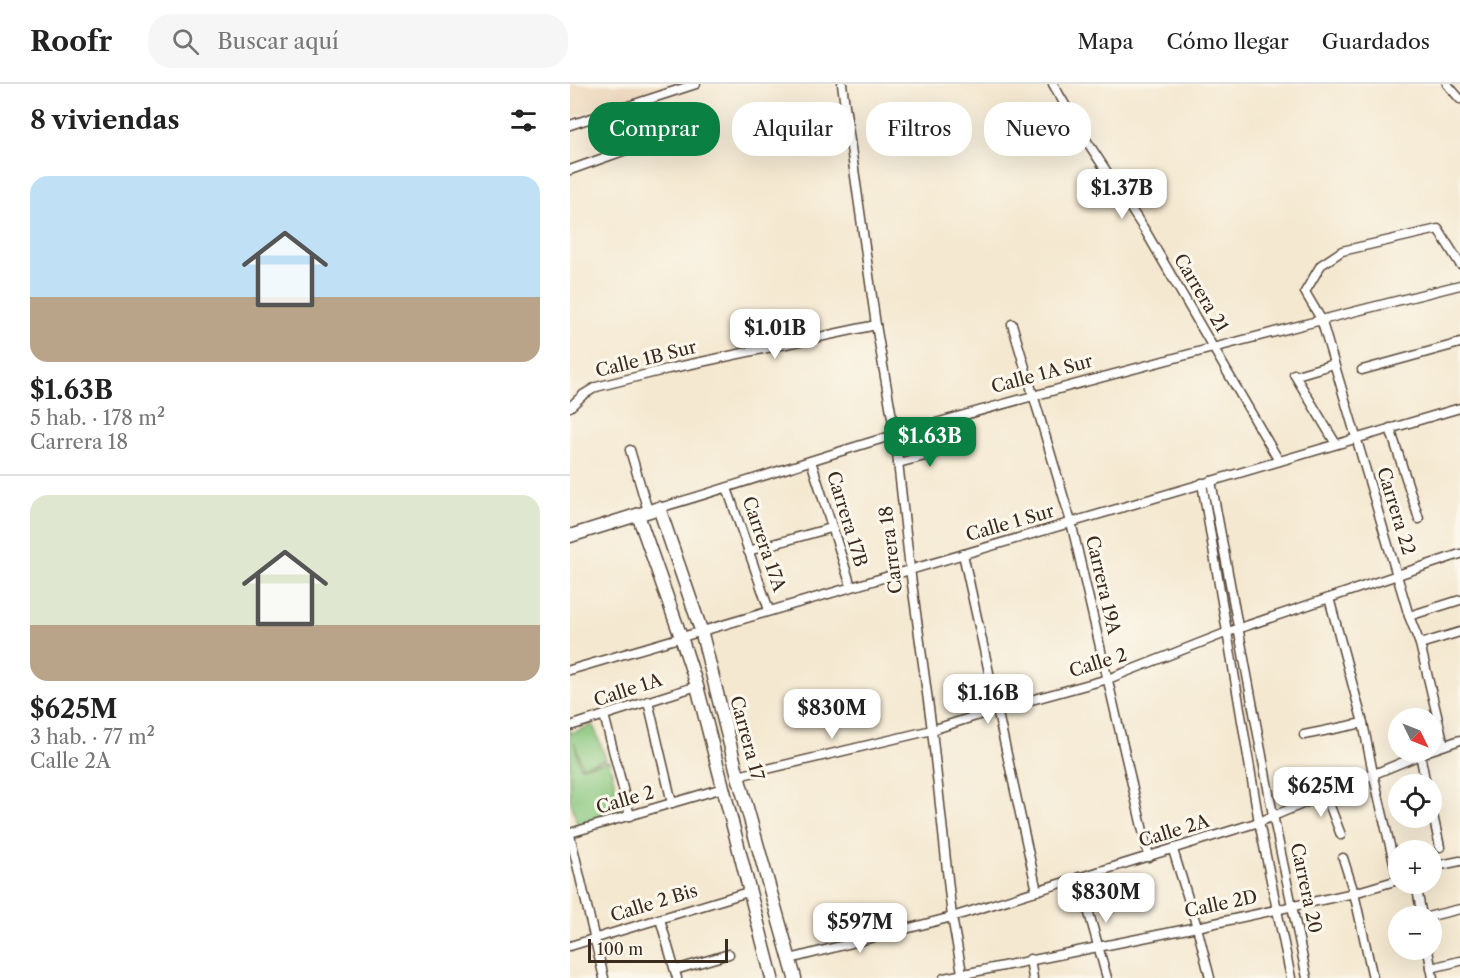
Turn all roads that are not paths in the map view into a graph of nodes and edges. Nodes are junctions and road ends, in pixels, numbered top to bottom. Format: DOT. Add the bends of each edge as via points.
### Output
graph roads {
  1 [pos="696,84"];
  2 [pos="842,84"];
  3 [pos="1053,84"];
  4 [pos="1447,84"];
  5 [pos="1460,99"];
  6 [pos="570,125"];
  7 [pos="609,156"];
  8 [pos="570,170"];
  9 [pos="1460,264"];
  10 [pos="1460,285"];
  11 [pos="1322,319"];
  12 [pos="1012,324"];
  13 [pos="876,325"];
  14 [pos="1460,343"];
  15 [pos="1213,346"];
  16 [pos="1334,364"];
  17 [pos="1362,370"];
  18 [pos="1034,395"];
  19 [pos="570,407"];
  20 [pos="1460,408"];
  21 [pos="1390,428"];
  22 [pos="895,435"];
  23 [pos="1356,438"];
  24 [pos="1336,444"];
  25 [pos="956,448"];
  26 [pos="630,450"];
  27 [pos="811,461"];
  28 [pos="1279,461"];
  29 [pos="898,463"];
  30 [pos="1206,482"];
  31 [pos="727,488"];
  32 [pos="648,512"];
  33 [pos="1419,519"];
  34 [pos="1071,522"];
  35 [pos="831,528"];
  36 [pos="570,536"];
  37 [pos="748,551"];
  38 [pos="963,554"];
  39 [pos="1460,554"];
  40 [pos="910,569"];
  41 [pos="1398,576"];
  42 [pos="850,586"];
  43 [pos="1329,598"];
  44 [pos="1460,600"];
  45 [pos="769,610"];
  46 [pos="1409,616"];
  47 [pos="1238,628"];
  48 [pos="701,630"];
  49 [pos="1228,632"];
  50 [pos="1460,632"];
  51 [pos="681,637"];
  52 [pos="1420,644"];
  53 [pos="570,670"];
  54 [pos="1108,679"];
  55 [pos="697,686"];
  56 [pos="648,701"];
  57 [pos="998,709"];
  58 [pos="604,715"];
  59 [pos="1363,723"];
  60 [pos="570,726"];
  61 [pos="932,730"];
  62 [pos="1304,735"];
  63 [pos="1460,740"];
  64 [pos="1443,745"];
  65 [pos="1400,762"];
  66 [pos="1372,773"];
  67 [pos="738,776"];
  68 [pos="723,788"];
  69 [pos="1326,793"];
  70 [pos="672,803"];
  71 [pos="1274,815"];
  72 [pos="630,816"];
  73 [pos="1259,822"];
  74 [pos="570,834"];
  75 [pos="1341,835"];
  76 [pos="1388,840"];
  77 [pos="1173,849"];
  78 [pos="1149,857"];
  79 [pos="1343,858"];
  80 [pos="1460,861"];
  81 [pos="1442,865"];
  82 [pos="1079,877"];
  83 [pos="1388,883"];
  84 [pos="748,891"];
  85 [pos="1037,891"];
  86 [pos="1354,893"];
  87 [pos="1293,906"];
  88 [pos="1276,909"];
  89 [pos="1460,909"];
  90 [pos="1442,913"];
  91 [pos="952,917"];
  92 [pos="660,919"];
  93 [pos="1197,927"];
  94 [pos="594,939"];
  95 [pos="1098,945"];
  96 [pos="570,946"];
  97 [pos="729,954"];
  98 [pos="790,959"];
  99 [pos="1030,959"];
  100 [pos="1430,960"];
  101 [pos="1460,962"];
  102 [pos="1431,968"];
  103 [pos="676,974"];
  104 [pos="963,976"];
  105 [pos="604,978"];
  106 [pos="772,978"];
  107 [pos="795,978"];
  108 [pos="944,978"];
  109 [pos="1033,978"];
  110 [pos="1107,978"];
  111 [pos="1210,978"];
  112 [pos="1291,978"];
  113 [pos="1307,978"];
  114 [pos="1373,978"];
  115 [pos="1433,978"];
  1 -- 6 [label="street"];
  2 -- 13 [label="street, Carrera 18"];
  3 -- 15 [label="street, Carrera 21"];
  4 -- 5 [label="street"];
  7 -- 8 [label="street"];
  9 -- 11 [label="street, Carrera 22" via="1438,229 1342,251 1321,265 1305,292"];
  10 -- 11 [label="street, Calle 1A Sur"];
  11 -- 15 [label="street, Calle 1A Sur"];
  11 -- 16 [label="street, Carrera 22"];
  12 -- 18 [label="street, Carrera 19A"];
  13 -- 19 [label="street, Calle 1B Sur" via="597,387"];
  13 -- 22 [label="street, Carrera 18"];
  14 -- 17 [label="street"];
  15 -- 18 [label="street, Calle 1A Sur"];
  15 -- 28 [label="street, Carrera 21"];
  16 -- 23 [label="street, Carrera 22"];
  16 -- 24 [label="street" via="1297,374"];
  18 -- 22 [label="street, Calle 1A Sur"];
  18 -- 34 [label="street, Carrera 19A"];
  20 -- 21 [label="street, Calle 1 Sur"];
  21 -- 23 [label="street, Calle 1 Sur"];
  21 -- 33 [label="street"];
  22 -- 27 [label="street, Calle 1A Sur"];
  22 -- 29 [label="street, Carrera 18"];
  23 -- 24 [label="street, Calle 1 Sur"];
  23 -- 41 [label="street, Carrera 22"];
  24 -- 28 [label="street, Calle 1 Sur"];
  25 -- 29 [label="street"];
  26 -- 32 [label="street"];
  27 -- 31 [label="street, Calle 1A Sur"];
  27 -- 35 [label="street, Carrera 17B"];
  28 -- 30 [label="street, Calle 1 Sur"];
  29 -- 40 [label="street, Carrera 18"];
  30 -- 34 [label="street, Calle 1 Sur"];
  30 -- 47 [label="street, Carrera 20"];
  30 -- 49 [label="street, Carrera 20"];
  31 -- 32 [label="street, Calle 1A Sur"];
  31 -- 37 [label="street, Carrera 17A"];
  32 -- 36 [label="street, Calle 1A Sur"];
  32 -- 48 [label="street, Carrera 17"];
  32 -- 51 [label="street, Carrera 17"];
  34 -- 38 [label="street, Calle 1 Sur"];
  34 -- 54 [label="street, Carrera 19A"];
  35 -- 37 [label="street"];
  35 -- 42 [label="street, Carrera 17B"];
  37 -- 45 [label="street, Carrera 17A"];
  38 -- 40 [label="street, Calle 1 Sur"];
  38 -- 57 [label="street"];
  39 -- 41 [label="street, Calle 2"];
  40 -- 42 [label="street, Calle 1 Sur"];
  40 -- 61 [label="street, Carrera 18"];
  41 -- 43 [label="street, Calle 2"];
  41 -- 46 [label="street, Carrera 22"];
  42 -- 45 [label="street, Calle 1 Sur"];
  43 -- 47 [label="street, Calle 2"];
  43 -- 59 [label="street"];
  44 -- 46 [label="street"];
  45 -- 48 [label="street, Calle 1 Sur"];
  46 -- 52 [label="street, Carrera 22"];
  47 -- 49 [label="street, Calle 2"];
  47 -- 71 [label="street, Carrera 20"];
  48 -- 51 [label="street, Calle 1 Sur"];
  48 -- 67 [label="street, Carrera 17"];
  49 -- 54 [label="street, Calle 2"];
  49 -- 73 [label="street, Carrera 20"];
  50 -- 52 [label="street"];
  51 -- 53 [label="street, Calle 1 Sur"];
  51 -- 55 [label="street, Carrera 17"];
  52 -- 64 [label="street, Carrera 22"];
  54 -- 57 [label="street, Calle 2"];
  54 -- 78 [label="street, Carrera 19A"];
  55 -- 56 [label="street, Calle 1A"];
  55 -- 68 [label="street, Carrera 17"];
  56 -- 58 [label="street, Calle 1A"];
  56 -- 70 [label="street"];
  57 -- 61 [label="street, Calle 2"];
  57 -- 85 [label="street"];
  58 -- 60 [label="street, Calle 1A"];
  58 -- 72 [label="street"];
  59 -- 62 [label="street"];
  59 -- 66 [label="street"];
  61 -- 67 [label="street, Calle 2"];
  61 -- 91 [label="street, Carrera 18"];
  63 -- 64 [label="street"];
  65 -- 66 [label="street, Calle 2A"];
  66 -- 69 [label="street, Calle 2A"];
  66 -- 76 [label="street"];
  67 -- 98 [label="street, Carrera 17"];
  68 -- 70 [label="street, Calle 2"];
  68 -- 84 [label="street, Carrera 17"];
  69 -- 71 [label="street, Calle 2A"];
  69 -- 75 [label="street"];
  70 -- 72 [label="street, Calle 2"];
  71 -- 73 [label="street, Calle 2A"];
  71 -- 87 [label="street, Carrera 20"];
  72 -- 74 [label="street, Calle 2"];
  73 -- 77 [label="street, Calle 2A"];
  73 -- 88 [label="street, Carrera 20"];
  74 -- 94 [label="street"];
  77 -- 78 [label="street, Calle 2A"];
  77 -- 93 [label="street"];
  78 -- 82 [label="street, Calle 2A"];
  79 -- 86 [label="street"];
  80 -- 81 [label="street"];
  82 -- 85 [label="street, Calle 2A"];
  82 -- 95 [label="street"];
  83 -- 86 [label="street, Calle 2D"];
  84 -- 92 [label="street, Calle 2 Bis"];
  84 -- 106 [label="street, Carrera 17"];
  85 -- 91 [label="street, Calle 2A"];
  86 -- 87 [label="street, Calle 2D"];
  86 -- 114 [label="street"];
  87 -- 88 [label="street, Calle 2D"];
  87 -- 113 [label="street, Carrera 20"];
  88 -- 93 [label="street, Calle 2D"];
  88 -- 112 [label="street, Carrera 20"];
  89 -- 90 [label="street"];
  91 -- 98 [label="street, Calle 2A"];
  91 -- 104 [label="street, Carrera 18"];
  92 -- 94 [label="street, Calle 2 Bis"];
  92 -- 103 [label="street"];
  93 -- 95 [label="street, Calle 2D"];
  93 -- 111 [label="street"];
  94 -- 96 [label="street, Calle 2 Bis"];
  94 -- 105 [label="street"];
  95 -- 99 [label="street, Calle 2D"];
  95 -- 110 [label="street"];
  97 -- 103 [label="street"];
  98 -- 107 [label="street, Carrera 17"];
  99 -- 104 [label="street, Calle 2D"];
  99 -- 109 [label="street"];
  100 -- 102 [label="street"];
  101 -- 102 [label="street"];
  102 -- 115 [label="street"];
  104 -- 108 [label="street, Calle 2D"];
}
